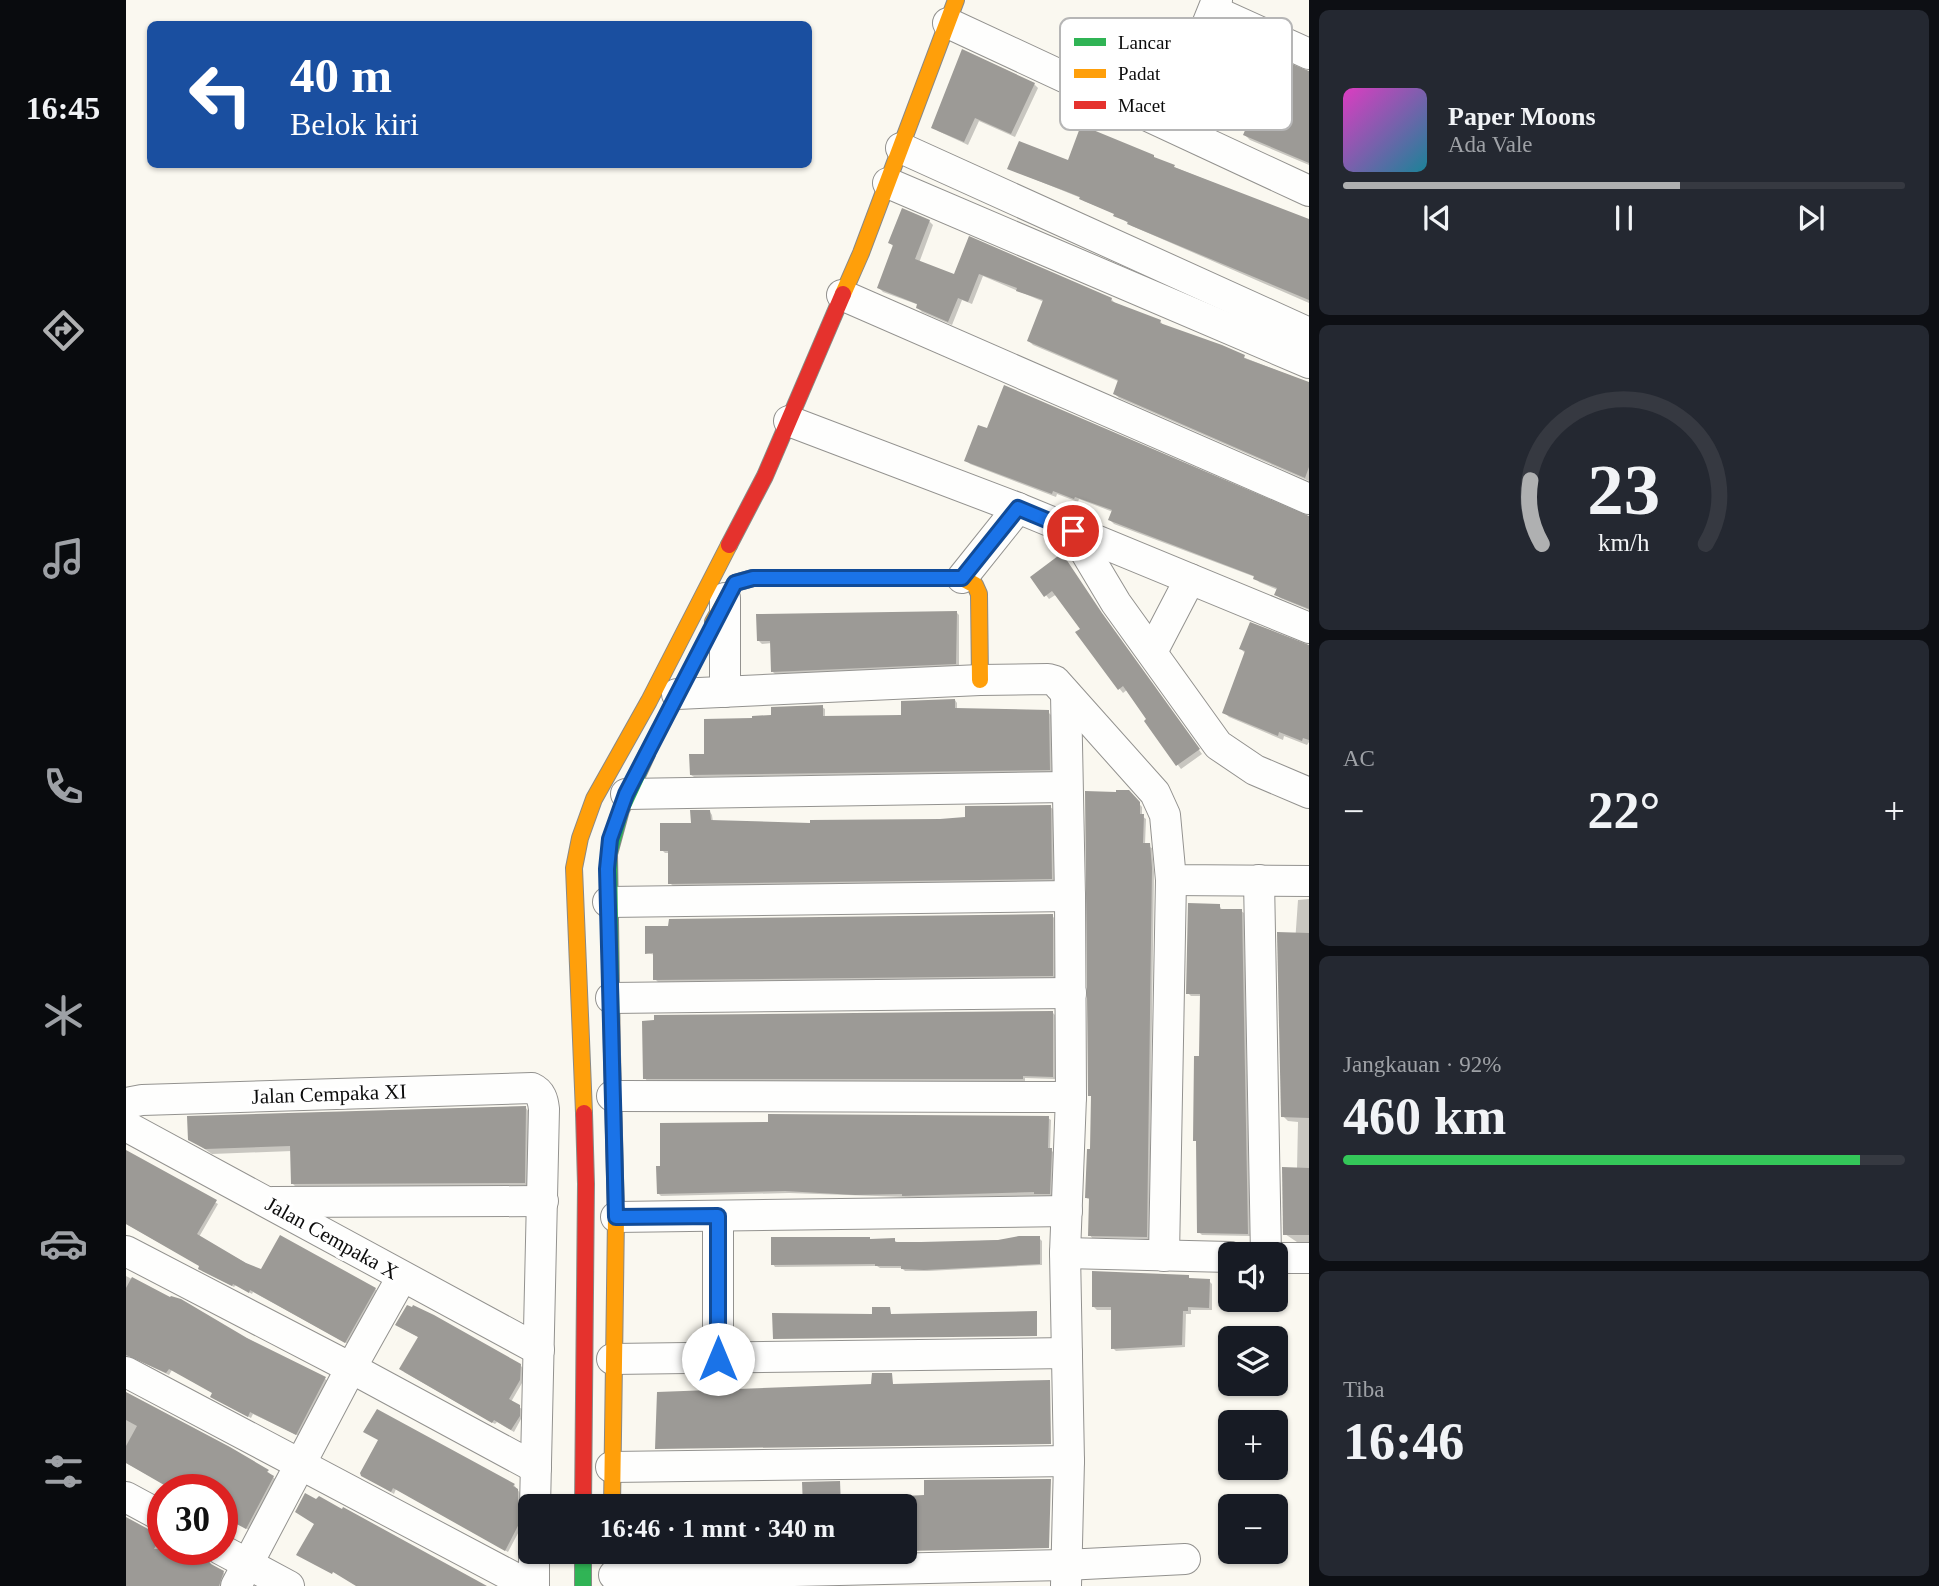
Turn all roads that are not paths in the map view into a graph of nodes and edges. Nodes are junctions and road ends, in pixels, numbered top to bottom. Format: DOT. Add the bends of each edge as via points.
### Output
graph roads {
  1 [pos="1215,5"];
  2 [pos="952,11"];
  3 [pos="1240,18"];
  4 [pos="1292,45"];
  5 [pos="1309,54"];
  6 [pos="1060,68"];
  7 [pos="1180,130"];
  8 [pos="901,148"];
  9 [pos="888,183"];
  10 [pos="1309,191"];
  11 [pos="842,295"];
  12 [pos="1309,333"];
  13 [pos="1309,363"];
  14 [pos="789,421"];
  15 [pos="1309,499"];
  16 [pos="1018,508"];
  17 [pos="1073,531"];
  18 [pos="962,578"];
  19 [pos="1190,579"];
  20 [pos="725,598"];
  21 [pos="1309,628"];
  22 [pos="1152,652"];
  23 [pos="686,669"];
  24 [pos="980,680"];
  25 [pos="725,692"];
  26 [pos="1066,694"];
  27 [pos="652,744"];
  28 [pos="1066,787"];
  29 [pos="1309,793"];
  30 [pos="626,794"];
  31 [pos="577,851"];
  32 [pos="609,852"];
  33 [pos="1171,880"];
  34 [pos="1259,880"];
  35 [pos="1309,881"];
  36 [pos="1070,895"];
  37 [pos="608,902"];
  38 [pos="1071,993"];
  39 [pos="611,998"];
  40 [pos="612,1096"];
  41 [pos="1072,1097"];
  42 [pos="126,1103"];
  43 [pos="126,1126"];
  44 [pos="543,1201"];
  45 [pos="269,1202"];
  46 [pos="1068,1211"];
  47 [pos="718,1216"];
  48 [pos="616,1217"];
  49 [pos="1266,1242"];
  50 [pos="126,1251"];
  51 [pos="1065,1253"];
  52 [pos="1164,1256"];
  53 [pos="1218,1257"];
  54 [pos="1288,1258"];
  55 [pos="1309,1258"];
  56 [pos="585,1271"];
  57 [pos="615,1271"];
  58 [pos="402,1277"];
  59 [pos="599,1301"];
  60 [pos="539,1350"];
  61 [pos="1067,1353"];
  62 [pos="612,1359"];
  63 [pos="718,1359"];
  64 [pos="351,1368"];
  65 [pos="126,1372"];
  66 [pos="1069,1461"];
  67 [pos="301,1466"];
  68 [pos="611,1467"];
  69 [pos="536,1468"];
  70 [pos="536,1494"];
  71 [pos="584,1494"];
  72 [pos="612,1494"];
  73 [pos="126,1497"];
  74 [pos="147,1508"];
  75 [pos="1185,1559"];
  76 [pos="533,1564"];
  77 [pos="583,1564"];
  78 [pos="614,1571"];
  79 [pos="242,1575"];
  80 [pos="1066,1576"];
  81 [pos="289,1586"];
  82 [pos="532,1586"];
  83 [pos="583,1586"];
  1 -- 3 [label="street"];
  2 -- 6 [label="street"];
  2 -- 8 [label="street"];
  4 -- 5 [label="street"];
  7 -- 10 [label="street"];
  8 -- 9 [label="street"];
  8 -- 12 [label="street"];
  9 -- 11 [label="street"];
  9 -- 13 [label="street"];
  11 -- 14 [label="street"];
  11 -- 15 [label="street"];
  14 -- 16 [label="street"];
  14 -- 23 [label="street" via="735,538"];
  16 -- 17 [label="street"];
  16 -- 18 [label="street"];
  17 -- 19 [label="street"];
  17 -- 22 [label="street"];
  18 -- 20 [label="street" via="753,578 735,583"];
  18 -- 24 [label="street" via="975,585 979,594"];
  19 -- 21 [label="street"];
  19 -- 22 [label="street"];
  20 -- 23 [label="street"];
  20 -- 25 [label="street"];
  22 -- 29 [label="street" via="1218,745 1255,770"];
  23 -- 25 [label="street"];
  23 -- 31 [label="street" via="594,799"];
  24 -- 25 [label="street"];
  24 -- 26 [label="street" via="1045,678 1055,681"];
  26 -- 28 [label="street"];
  26 -- 33 [label="street" via="1155,793 1165,815"];
  27 -- 30 [label="street"];
  28 -- 30 [label="street"];
  28 -- 36 [label="street"];
  30 -- 32 [label="street"];
  31 -- 32 [label="street"];
  31 -- 56 [label="street"];
  32 -- 37 [label="street"];
  33 -- 34 [label="street"];
  33 -- 52 [label="street"];
  34 -- 35 [label="street"];
  34 -- 49 [label="street"];
  36 -- 37 [label="street"];
  36 -- 38 [label="street"];
  37 -- 39 [label="street"];
  38 -- 39 [label="street"];
  38 -- 41 [label="street"];
  39 -- 40 [label="street"];
  40 -- 41 [label="street"];
  40 -- 48 [label="street"];
  41 -- 46 [label="street"];
  42 -- 44 [label="street, Jalan Cempaka XI" via="531,1088 541,1096 544,1109"];
  43 -- 45 [label="street, Jalan Cempaka X"];
  44 -- 45 [label="street"];
  44 -- 60 [label="street"];
  45 -- 58 [label="street, Jalan Cempaka X"];
  46 -- 47 [label="street"];
  46 -- 51 [label="street"];
  47 -- 48 [label="street"];
  47 -- 63 [label="street"];
  48 -- 57 [label="street"];
  50 -- 64 [label="street"];
  51 -- 52 [label="street"];
  51 -- 61 [label="street"];
  52 -- 53 [label="street"];
  54 -- 55 [label="street"];
  56 -- 57 [label="street"];
  56 -- 59 [label="street"];
  57 -- 59 [label="street"];
  58 -- 60 [label="street, Jalan Cempaka X"];
  58 -- 64 [label="street"];
  59 -- 62 [label="street"];
  59 -- 71 [label="street"];
  60 -- 69 [label="street"];
  61 -- 63 [label="street"];
  61 -- 66 [label="street"];
  62 -- 63 [label="street"];
  62 -- 68 [label="street"];
  64 -- 67 [label="street"];
  64 -- 69 [label="street"];
  65 -- 67 [label="street"];
  66 -- 68 [label="street"];
  66 -- 80 [label="street"];
  67 -- 79 [label="street"];
  67 -- 82 [label="street"];
  68 -- 72 [label="street"];
  69 -- 70 [label="street"];
  73 -- 74 [label="street"];
  75 -- 80 [label="street"];
  76 -- 82 [label="street"];
  77 -- 83 [label="street"];
  78 -- 80 [label="street"];
  79 -- 81 [label="street"];
}
